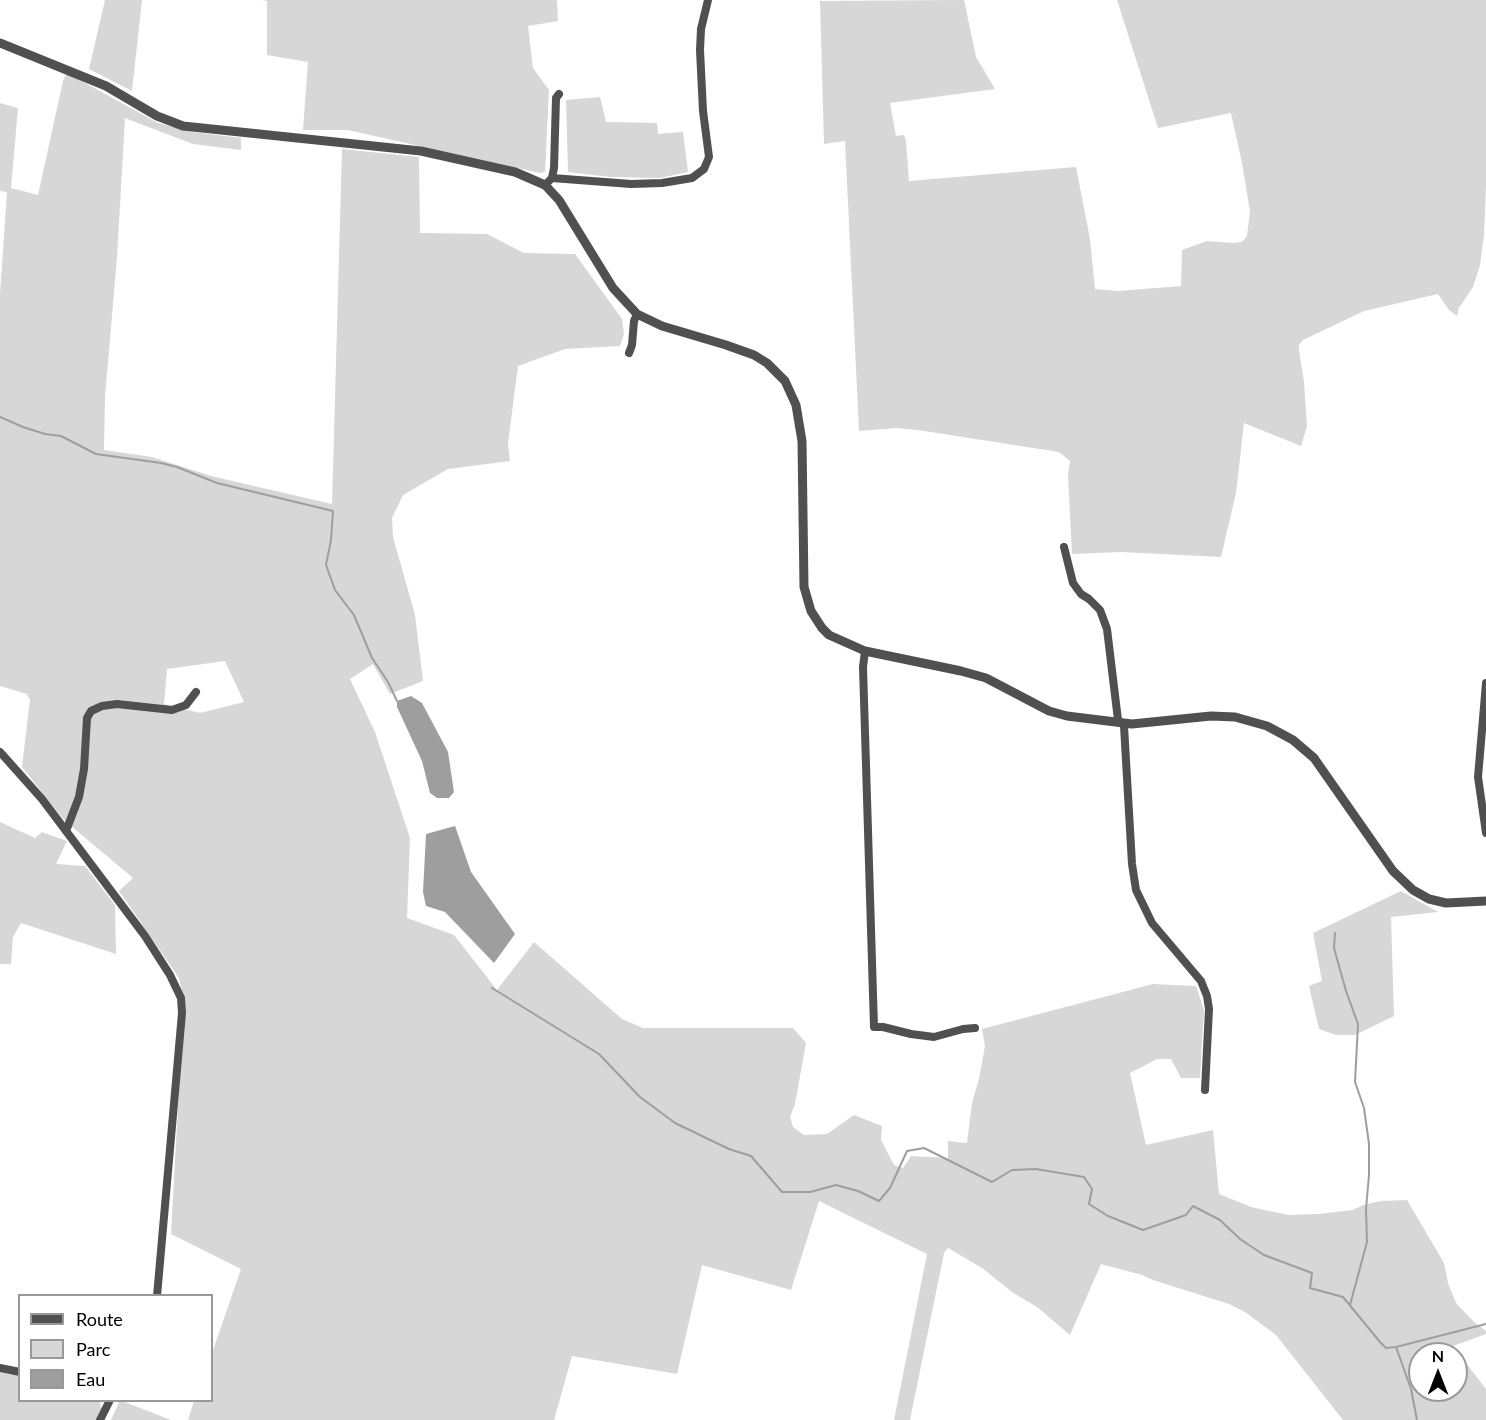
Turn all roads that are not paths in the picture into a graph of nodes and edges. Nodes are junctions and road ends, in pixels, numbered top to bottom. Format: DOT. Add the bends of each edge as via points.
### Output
graph roads {
  1 [pos="708,0"];
  2 [pos="0,42"];
  3 [pos="559,94"];
  4 [pos="548,182"];
  5 [pos="637,314"];
  6 [pos="629,353"];
  7 [pos="1064,547"];
  8 [pos="864,651"];
  9 [pos="1486,683"];
  10 [pos="196,692"];
  11 [pos="1122,723"];
  12 [pos="0,752"];
  13 [pos="66,831"];
  14 [pos="1486,833"];
  15 [pos="1486,901"];
  16 [pos="975,1028"];
  17 [pos="1205,1090"];
  18 [pos="157,1294"];
  19 [pos="0,1368"];
  20 [pos="18,1372"];
  21 [pos="109,1402"];
  22 [pos="100,1420"];
  1 -- 4 [label="street" via="700,50 709,157 704,169 692,178 662,183"];
  2 -- 4 [label="street" via="106,86 157,116 183,126 421,151"];
  3 -- 4 [label="street" via="554,168"];
  4 -- 5 [label="street" via="613,288"];
  5 -- 6 [label="street"];
  5 -- 8 [label="street" via="662,326 754,355 785,381 796,405 802,434 803,579 807,602 815,620 830,635"];
  7 -- 11 [label="street" via="1077,589 1103,615 1118,720"];
  8 -- 11 [label="street" via="973,674 1058,714"];
  8 -- 16 [label="street" via="874,1027 934,1037"];
  9 -- 14 [label="street" via="1478,777"];
  10 -- 13 [label="street" via="186,705 172,710 117,704 91,711 79,797"];
  11 -- 15 [label="street" via="1235,717 1282,733 1314,758 1406,885 1437,901"];
  11 -- 17 [label="street" via="1136,890 1152,923 1201,981 1207,996"];
  12 -- 13 [label="street"];
  13 -- 18 [label="street" via="145,936 181,998"];
  19 -- 20 [label="street"];
  21 -- 22 [label="street"];
}
